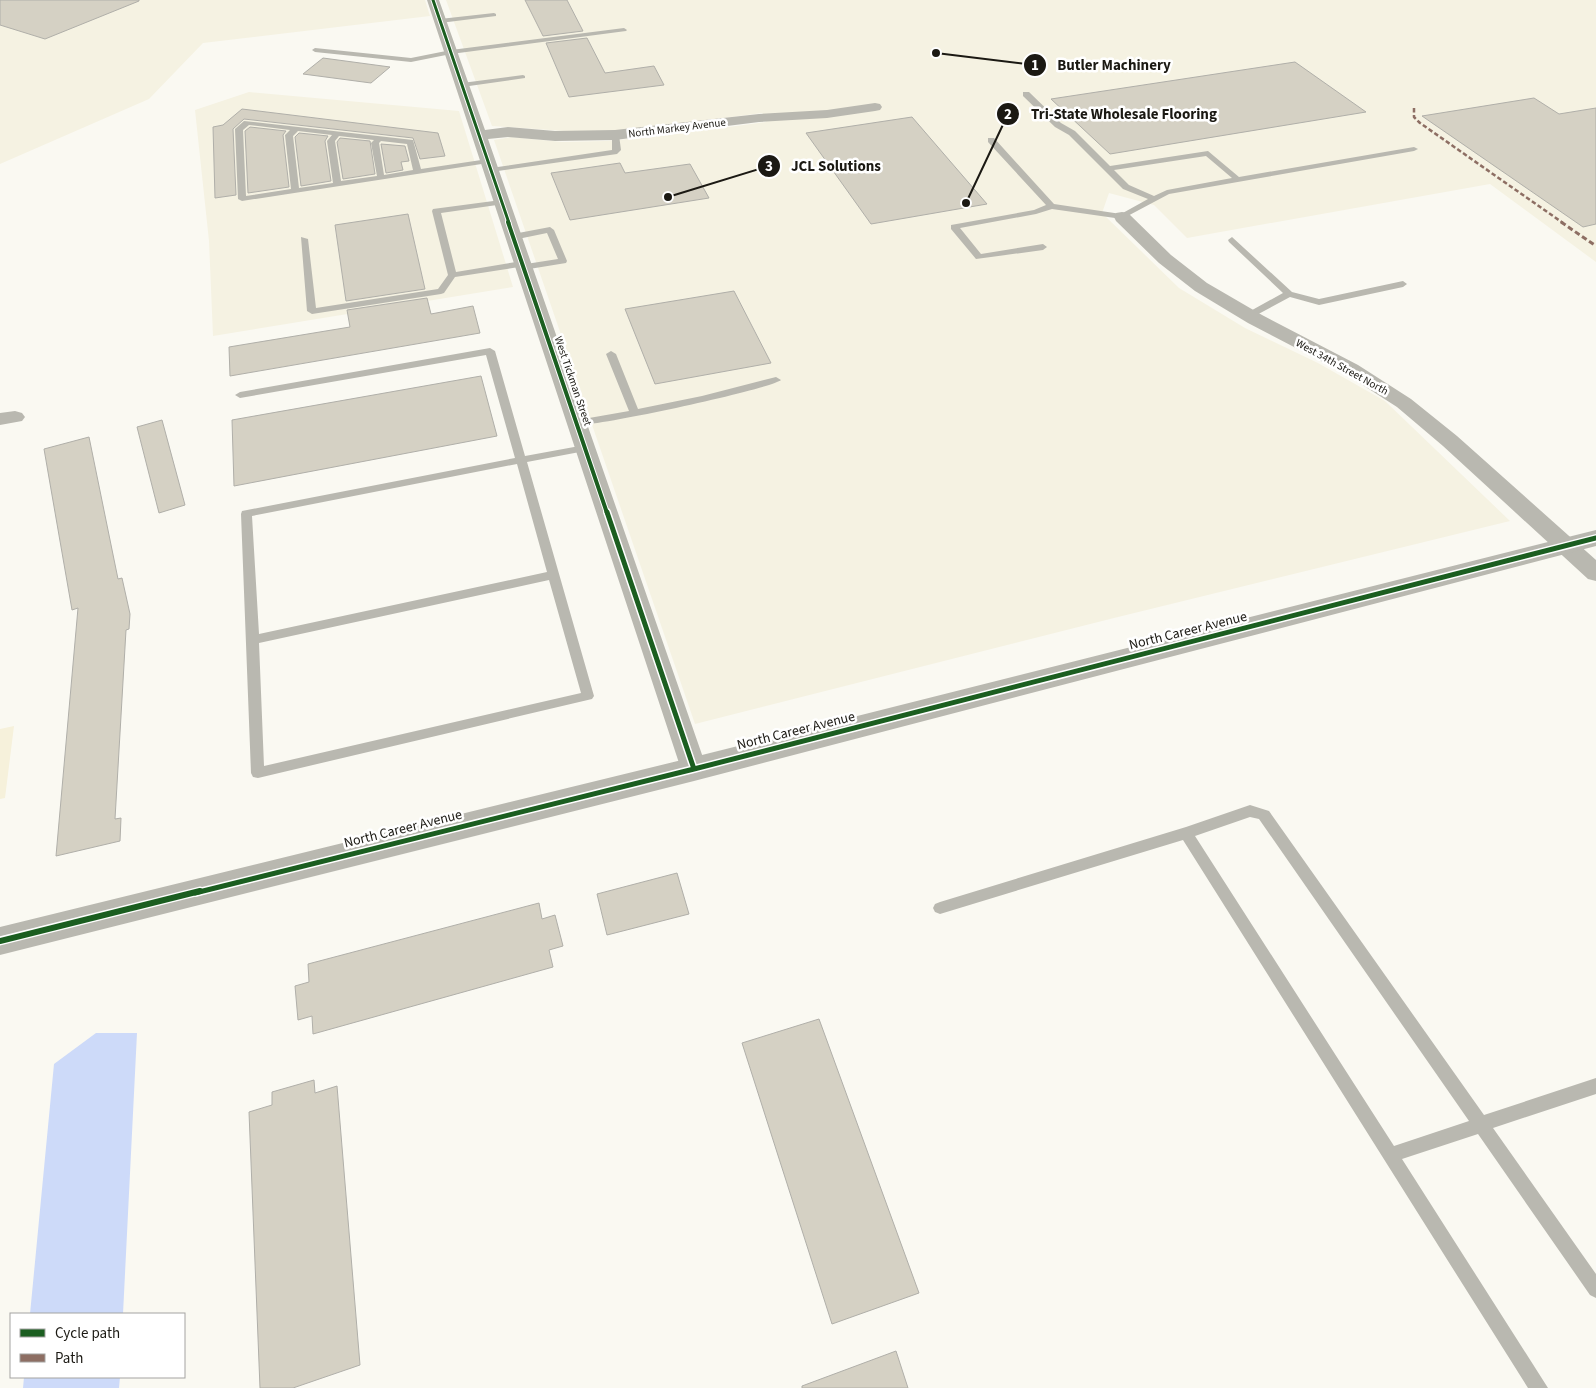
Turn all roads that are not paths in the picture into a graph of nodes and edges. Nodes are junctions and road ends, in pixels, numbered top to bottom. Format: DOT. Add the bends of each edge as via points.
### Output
graph roads {
  1 [pos="433,0"];
  2 [pos="494,15"];
  3 [pos="440,21"];
  4 [pos="624,30"];
  5 [pos="314,50"];
  6 [pos="451,52"];
  7 [pos="523,78"];
  8 [pos="462,85"];
  9 [pos="1026,94"];
  10 [pos="874,107"];
  11 [pos="296,128"];
  12 [pos="338,133"];
  13 [pos="479,135"];
  14 [pos="615,135"];
  15 [pos="380,138"];
  16 [pos="991,140"];
  17 [pos="1414,149"];
  18 [pos="489,165"];
  19 [pos="1108,169"];
  20 [pos="418,172"];
  21 [pos="381,178"];
  22 [pos="1238,180"];
  23 [pos="338,184"];
  24 [pos="295,191"];
  25 [pos="1155,199"];
  26 [pos="501,202"];
  27 [pos="1051,206"];
  28 [pos="1122,217"];
  29 [pos="513,237"];
  30 [pos="304,239"];
  31 [pos="1232,240"];
  32 [pos="1044,247"];
  33 [pos="522,266"];
  34 [pos="452,275"];
  35 [pos="1403,284"];
  36 [pos="1289,294"];
  37 [pos="1248,316"];
  38 [pos="612,354"];
  39 [pos="776,380"];
  40 [pos="240,395"];
  41 [pos="635,413"];
  42 [pos="576,423"];
  43 [pos="585,448"];
  44 [pos="520,460"];
  45 [pos="1596,538"];
  46 [pos="1566,545"];
  47 [pos="1596,573"];
  48 [pos="553,575"];
  49 [pos="253,640"];
  50 [pos="694,769"];
  51 [pos="1186,833"];
  52 [pos="940,908"];
  53 [pos="0,941"];
  54 [pos="1596,1086"];
  55 [pos="1480,1125"];
  56 [pos="1390,1155"];
  57 [pos="1596,1289"];
  58 [pos="1539,1388"];
  1 -- 3 [label="street, West Tickman Street"];
  2 -- 3 [label="lane"];
  3 -- 6 [label="street, West Tickman Street"];
  4 -- 6 [label="lane"];
  5 -- 6 [label="lane" via="395,60"];
  6 -- 8 [label="street, West Tickman Street"];
  7 -- 8 [label="lane"];
  8 -- 13 [label="street, West Tickman Street"];
  9 -- 19 [label="lane"];
  10 -- 14 [label="street, North Markey Avenue"];
  11 -- 12 [label="lane"];
  11 -- 24 [label="lane" via="289,135"];
  11 -- 24 [label="lane" via="247,123 239,129 242,198"];
  12 -- 15 [label="lane"];
  12 -- 23 [label="lane" via="331,141"];
  13 -- 14 [label="street, North Markey Avenue" via="508,132 573,137"];
  13 -- 18 [label="street, West Tickman Street"];
  14 -- 18 [label="lane" via="617,150 614,152"];
  15 -- 20 [label="lane" via="410,142"];
  15 -- 21 [label="lane" via="375,143"];
  16 -- 27 [label="lane"];
  17 -- 22 [label="lane"];
  18 -- 20 [label="lane"];
  18 -- 26 [label="street, West Tickman Street"];
  19 -- 22 [label="lane" via="1208,153"];
  19 -- 25 [label="lane" via="1126,188"];
  20 -- 21 [label="lane"];
  21 -- 23 [label="lane"];
  22 -- 25 [label="lane" via="1167,192"];
  23 -- 24 [label="lane"];
  25 -- 28 [label="lane"];
  26 -- 29 [label="street, West Tickman Street"];
  26 -- 34 [label="lane" via="436,211"];
  27 -- 28 [label="lane"];
  27 -- 32 [label="lane" via="1036,212 954,227 978,257"];
  28 -- 37 [label="street, West 34th Street North" via="1182,273"];
  29 -- 33 [label="street, West Tickman Street"];
  29 -- 33 [label="lane" via="550,230 563,261"];
  30 -- 34 [label="lane" via="312,312 440,291"];
  31 -- 36 [label="lane"];
  33 -- 34 [label="lane"];
  33 -- 42 [label="street, West Tickman Street"];
  35 -- 36 [label="lane" via="1319,302"];
  36 -- 37 [label="lane"];
  37 -- 46 [label="street, West 34th Street North" via="1351,369 1404,403"];
  38 -- 41 [label="lane"];
  39 -- 41 [label="lane" via="728,394"];
  40 -- 44 [label="lane" via="490,351"];
  41 -- 42 [label="lane"];
  42 -- 43 [label="street, West Tickman Street"];
  43 -- 44 [label="lane"];
  43 -- 50 [label="street, West Tickman Street"];
  44 -- 48 [label="lane"];
  44 -- 49 [label="lane" via="246,514"];
  45 -- 46 [label="street, North Career Avenue"];
  46 -- 47 [label="street, West 34th Street North"];
  46 -- 50 [label="street, North Career Avenue"];
  48 -- 49 [label="lane"];
  48 -- 49 [label="lane" via="588,696 258,772"];
  50 -- 53 [label="street, North Career Avenue"];
  51 -- 52 [label="lane"];
  51 -- 55 [label="lane" via="1250,811 1264,815"];
  51 -- 56 [label="lane"];
  54 -- 55 [label="lane"];
  55 -- 56 [label="lane"];
  55 -- 57 [label="lane"];
  56 -- 58 [label="lane"];
}
